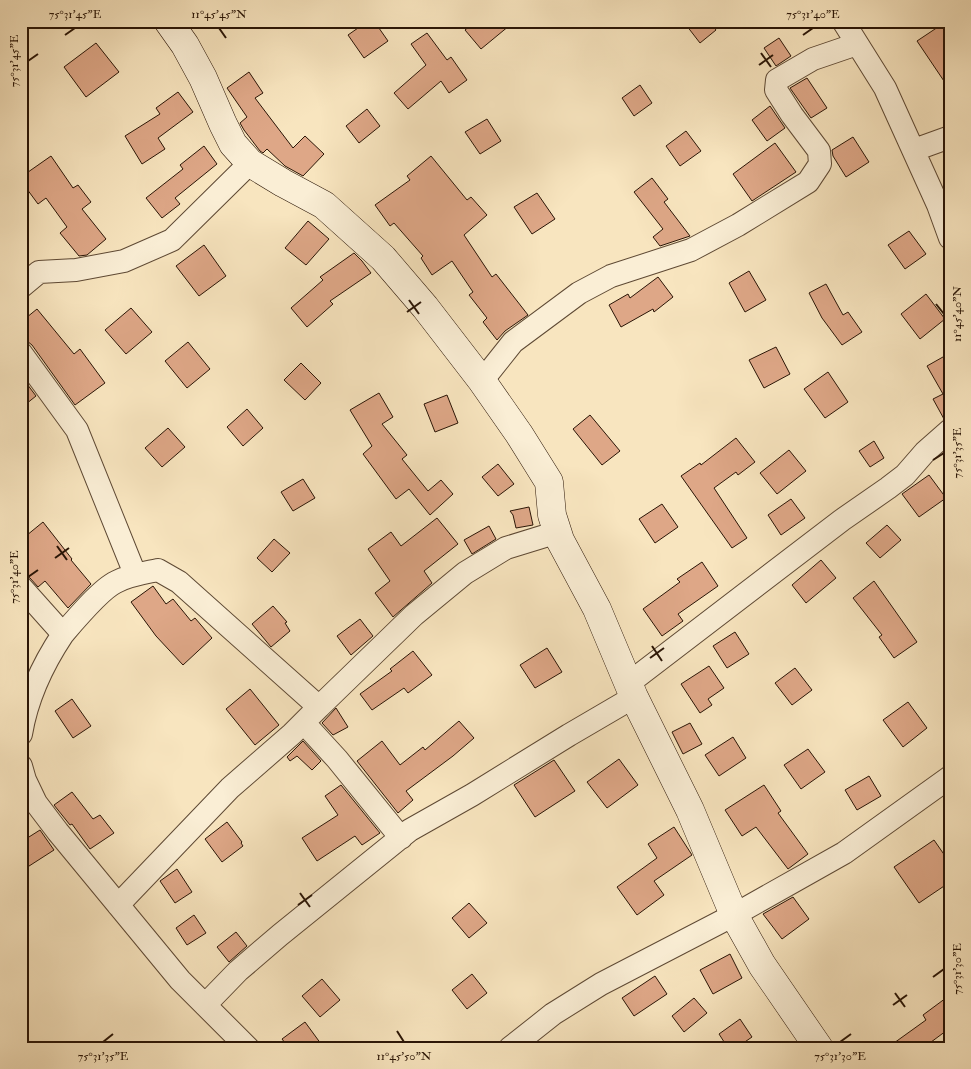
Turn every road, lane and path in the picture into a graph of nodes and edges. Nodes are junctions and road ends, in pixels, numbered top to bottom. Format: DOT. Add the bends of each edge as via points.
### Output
graph roads {
  1 [pos="168,21"];
  2 [pos="843,21"];
  3 [pos="857,44"];
  4 [pos="950,137"];
  5 [pos="914,150"];
  6 [pos="250,163"];
  7 [pos="950,238"];
  8 [pos="21,287"];
  9 [pos="21,353"];
  10 [pos="482,382"];
  11 [pos="950,430"];
  12 [pos="558,532"];
  13 [pos="135,574"];
  14 [pos="21,588"];
  15 [pos="63,634"];
  16 [pos="632,690"];
  17 [pos="311,715"];
  18 [pos="21,734"];
  19 [pos="21,766"];
  20 [pos="950,777"];
  21 [pos="401,838"];
  22 [pos="118,905"];
  23 [pos="734,915"];
  24 [pos="205,1005"];
  25 [pos="240,1045"];
  26 [pos="510,1048"];
  27 [pos="819,1048"];
  1 -- 6 [label="main road" via="203,78 233,144"];
  2 -- 3 [label="street"];
  3 -- 5 [label="street" via="884,88"];
  3 -- 10 [label="street" via="813,59 777,80 776,90 819,151 820,164 808,182 691,250 611,276 579,292 513,342"];
  4 -- 5 [label="street"];
  5 -- 7 [label="street"];
  6 -- 8 [label="street" via="172,240 124,261 76,270 39,272"];
  6 -- 10 [label="main road" via="324,205 383,258"];
  9 -- 13 [label="street" via="77,430"];
  10 -- 12 [label="main road" via="520,434 548,482 552,516"];
  11 -- 16 [label="street" via="905,475 842,520"];
  12 -- 16 [label="main road" via="598,609"];
  12 -- 17 [label="street" via="506,548 465,573 414,615"];
  13 -- 15 [label="street" via="114,582"];
  13 -- 17 [label="street" via="158,570 179,582"];
  14 -- 15 [label="street"];
  15 -- 18 [label="street" via="47,658 25,712"];
  16 -- 21 [label="street" via="569,734"];
  16 -- 23 [label="main road" via="690,810"];
  17 -- 21 [label="street" via="337,759"];
  17 -- 22 [label="street" via="230,788"];
  19 -- 22 [label="street" via="36,803"];
  20 -- 23 [label="street" via="844,853"];
  21 -- 24 [label="street" via="280,934"];
  22 -- 24 [label="street"];
  23 -- 26 [label="street" via="601,984 553,1014"];
  23 -- 27 [label="main road" via="762,965"];
  24 -- 25 [label="street"];
}
